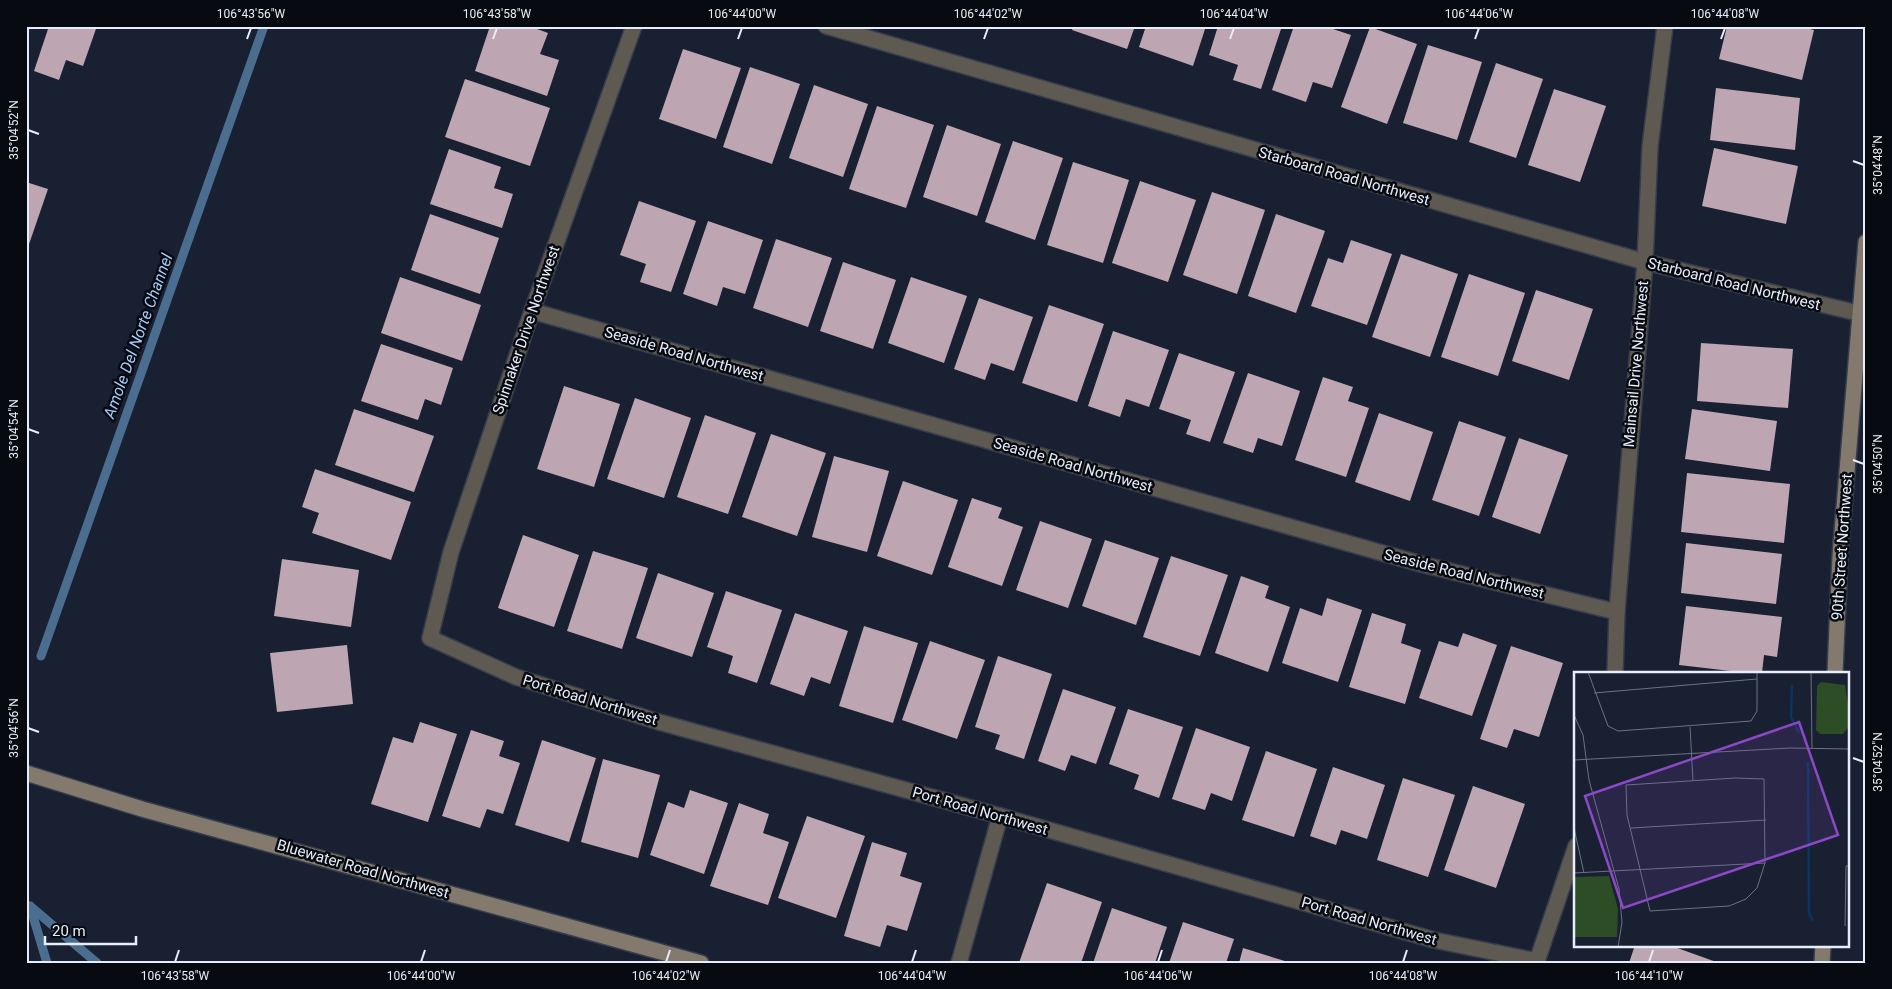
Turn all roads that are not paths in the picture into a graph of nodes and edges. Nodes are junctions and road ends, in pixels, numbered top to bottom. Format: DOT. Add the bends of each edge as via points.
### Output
graph roads {
  1 [pos="634,26"];
  2 [pos="826,26"];
  3 [pos="1665,26"];
  4 [pos="1866,242"];
  5 [pos="1645,262"];
  6 [pos="532,311"];
  7 [pos="1863,315"];
  8 [pos="1617,612"];
  9 [pos="430,638"];
  10 [pos="1616,672"];
  11 [pos="1835,672"];
  12 [pos="26,773"];
  13 [pos="1000,816"];
  14 [pos="1574,852"];
  15 [pos="1823,946"];
  16 [pos="701,963"];
  17 [pos="960,963"];
  18 [pos="1822,963"];
  1 -- 6 [label="street, Spinnaker Drive Northwest"];
  2 -- 5 [label="street, Starboard Road Northwest"];
  3 -- 5 [label="street, Mainsail Drive Northwest" via="1650,147"];
  4 -- 7 [label="street, 90th Street Northwest"];
  5 -- 7 [label="street, Starboard Road Northwest"];
  5 -- 8 [label="street, Mainsail Drive Northwest"];
  6 -- 8 [label="street, Seaside Road Northwest" via="1420,564"];
  6 -- 9 [label="street, Spinnaker Drive Northwest" via="451,552"];
  7 -- 11 [label="street, 90th Street Northwest" via="1840,556"];
  8 -- 10 [label="street, Mainsail Drive Northwest"];
  9 -- 13 [label="street, Port Road Northwest" via="516,677 659,722"];
  12 -- 16 [label="street, Bluewater Road Northwest" via="142,809"];
  13 -- 14 [label="street, Port Road Northwest" via="1434,940 1536,962"];
  13 -- 17 [label="street"];
  15 -- 18 [label="street"];
}
